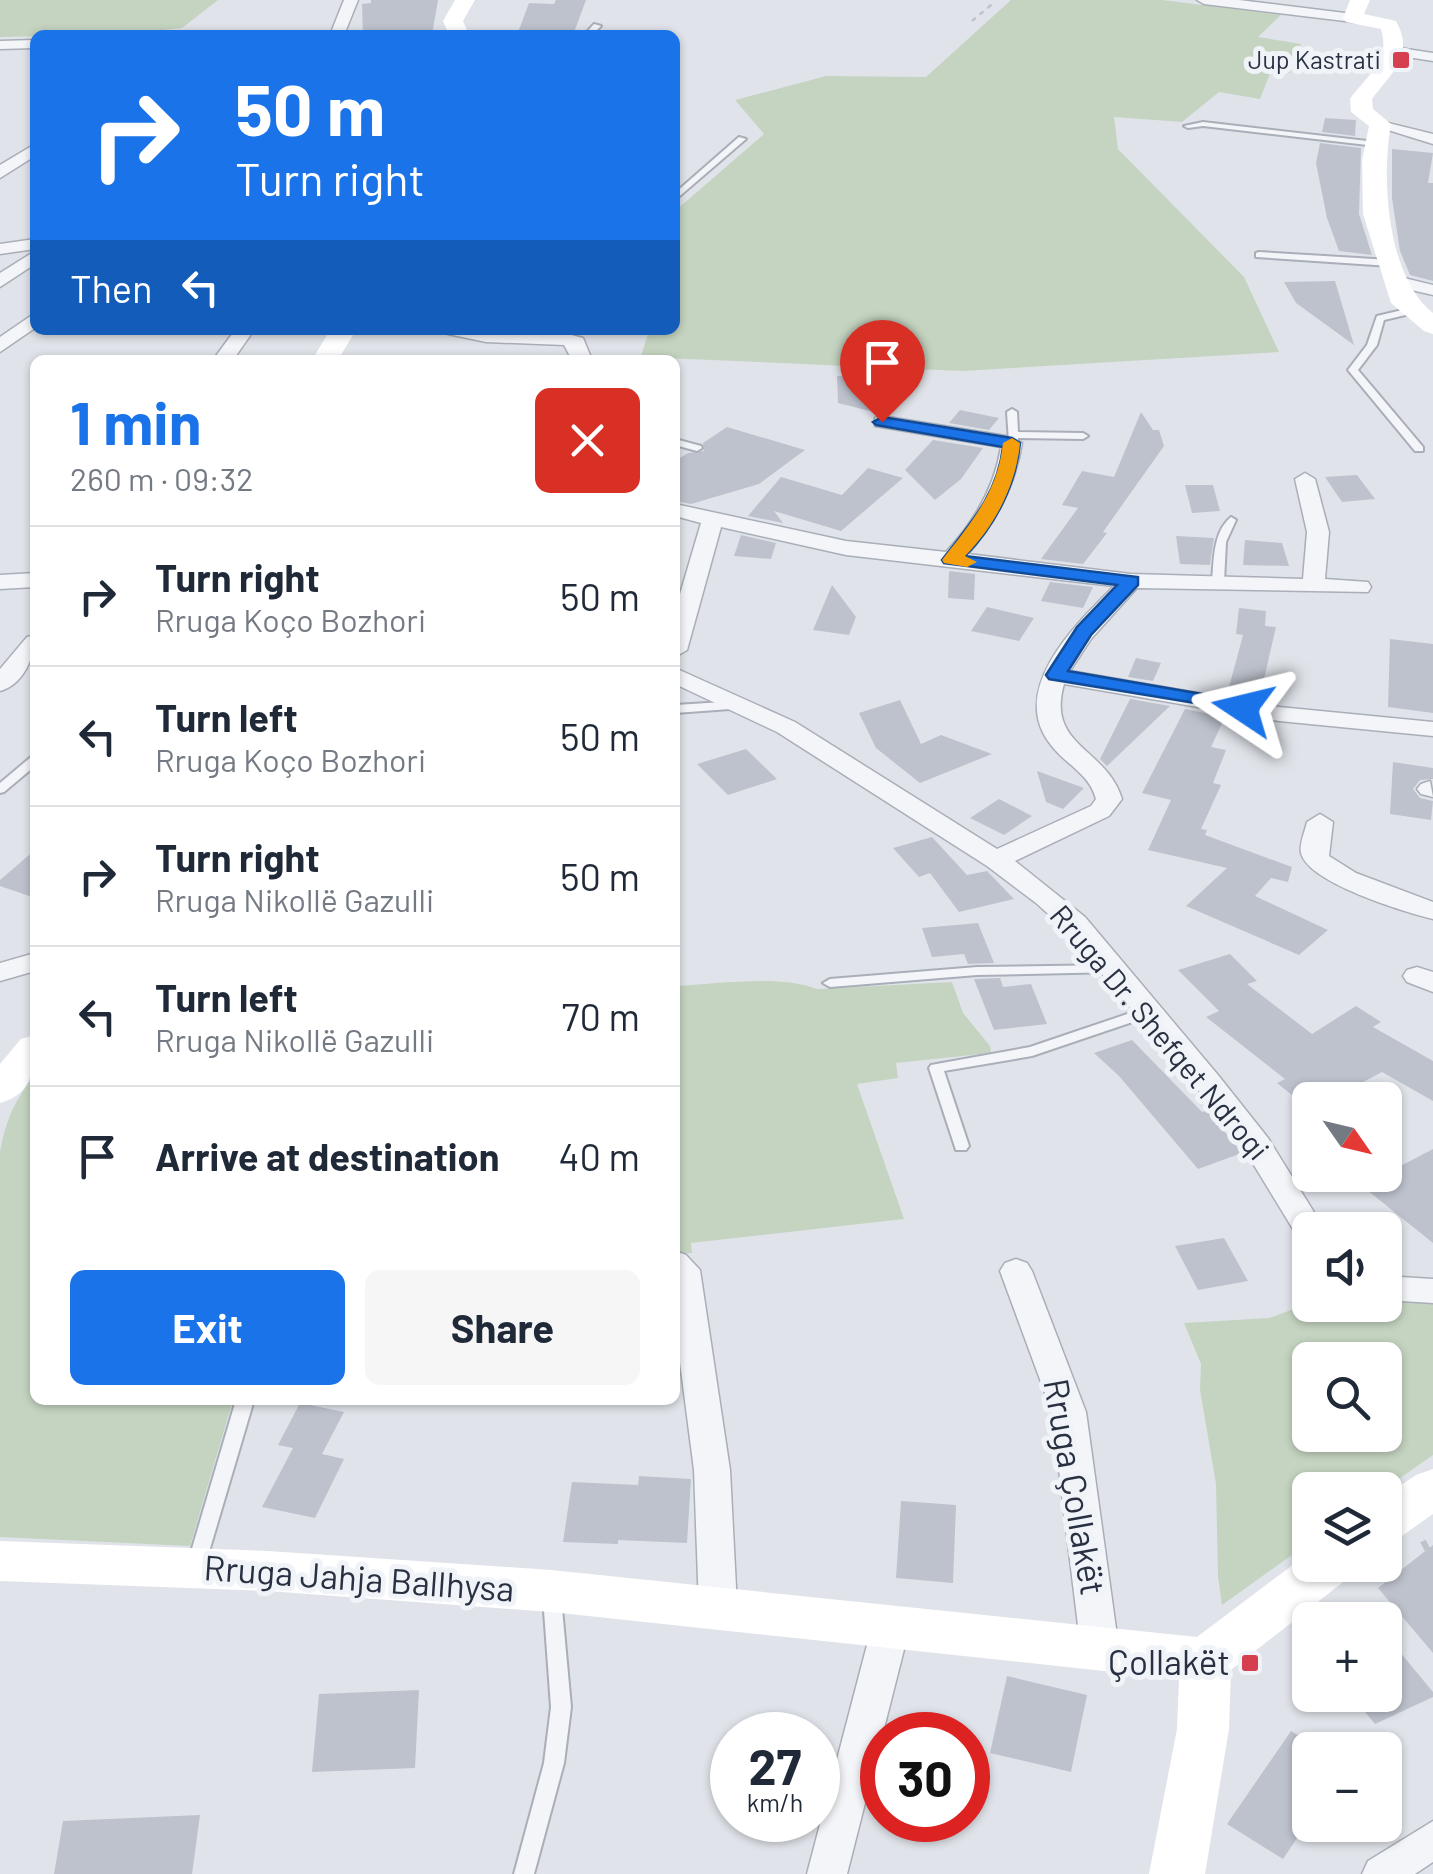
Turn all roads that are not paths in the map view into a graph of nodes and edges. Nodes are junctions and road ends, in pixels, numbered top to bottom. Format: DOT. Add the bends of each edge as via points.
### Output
graph roads {
  1 [pos="351,0"];
  2 [pos="465,0"];
  3 [pos="1204,0"];
  4 [pos="1356,9"];
  5 [pos="597,26"];
  6 [pos="339,30"];
  7 [pos="456,30"];
  8 [pos="593,30"];
  9 [pos="30,44"];
  10 [pos="0,45"];
  11 [pos="1393,51"];
  12 [pos="1433,57"];
  13 [pos="1188,126"];
  14 [pos="1377,133"];
  15 [pos="1433,139"];
  16 [pos="742,140"];
  17 [pos="30,152"];
  18 [pos="0,173"];
  19 [pos="680,193"];
  20 [pos="30,234"];
  21 [pos="0,249"];
  22 [pos="1259,255"];
  23 [pos="30,260"];
  24 [pos="1393,272"];
  25 [pos="0,282"];
  26 [pos="1433,290"];
  27 [pos="1411,312"];
  28 [pos="30,323"];
  29 [pos="1433,326"];
  30 [pos="481,335"];
  31 [pos="528,335"];
  32 [pos="0,346"];
  33 [pos="1012,412"];
  34 [pos="882,422"];
  35 [pos="1082,436"];
  36 [pos="1014,439"];
  37 [pos="680,443"];
  38 [pos="697,448"];
  39 [pos="1419,449"];
  40 [pos="1305,480"];
  41 [pos="680,511"];
  42 [pos="713,519"];
  43 [pos="1231,520"];
  44 [pos="951,560"];
  45 [pos="30,580"];
  46 [pos="1132,581"];
  47 [pos="0,582"];
  48 [pos="1218,582"];
  49 [pos="1312,585"];
  50 [pos="1360,587"];
  51 [pos="680,633"];
  52 [pos="30,648"];
  53 [pos="1056,675"];
  54 [pos="680,677"];
  55 [pos="0,684"];
  56 [pos="740,705"];
  57 [pos="680,708"];
  58 [pos="1433,729"];
  59 [pos="30,764"];
  60 [pos="0,789"];
  61 [pos="1320,822"];
  62 [pos="996,860"];
  63 [pos="1433,911"];
  64 [pos="30,963"];
  65 [pos="1113,969"];
  66 [pos="0,972"];
  67 [pos="830,983"];
  68 [pos="1148,1012"];
  69 [pos="30,1054"];
  70 [pos="0,1090"];
  71 [pos="961,1146"];
  72 [pos="1298,1212"];
  73 [pos="680,1267"];
  74 [pos="1016,1271"];
  75 [pos="1402,1289"];
  76 [pos="1433,1291"];
  77 [pos="244,1405"];
  78 [pos="1433,1488"];
  79 [pos="1403,1530"];
  80 [pos="0,1561"];
  81 [pos="196,1568"];
  82 [pos="1306,1582"];
  83 [pos="551,1591"];
  84 [pos="718,1608"];
  85 [pos="891,1626"];
  86 [pos="1100,1650"];
  87 [pos="1206,1660"];
  88 [pos="1433,1839"];
  89 [pos="524,1874"];
  90 [pos="828,1874"];
  91 [pos="1177,1874"];
  92 [pos="1382,1874"];
  1 -- 6 [label="street"];
  2 -- 7 [label="main road" via="452,21"];
  3 -- 4 [label="street"];
  4 -- 11 [label="main road" via="1389,25"];
  5 -- 8 [label="lane"];
  9 -- 10 [label="street"];
  11 -- 12 [label="street"];
  11 -- 14 [label="main road" via="1386,75 1361,96 1362,112"];
  13 -- 14 [label="lane"];
  14 -- 15 [label="street"];
  14 -- 24 [label="main road" via="1375,214"];
  16 -- 19 [label="lane"];
  17 -- 18 [label="street"];
  20 -- 21 [label="street"];
  22 -- 24 [label="lane"];
  23 -- 25 [label="street"];
  24 -- 26 [label="street"];
  24 -- 27 [label="main road"];
  27 -- 29 [label="main road"];
  27 -- 39 [label="lane" via="1380,318 1372,345 1353,370"];
  28 -- 32 [label="street"];
  30 -- 31 [label="street"];
  33 -- 36 [label="lane"];
  34 -- 36 [label="street"];
  35 -- 36 [label="lane"];
  36 -- 44 [label="street" via="996,500"];
  37 -- 38 [label="lane"];
  40 -- 49 [label="street" via="1320,534"];
  41 -- 42 [label="street"];
  42 -- 44 [label="street" via="846,548"];
  42 -- 51 [label="street"];
  43 -- 48 [label="lane" via="1221,542"];
  44 -- 46 [label="street"];
  45 -- 47 [label="street"];
  46 -- 48 [label="street"];
  46 -- 53 [label="street" via="1084,631"];
  48 -- 49 [label="street"];
  49 -- 50 [label="street"];
  52 -- 55 [label="street"];
  53 -- 58 [label="street" via="1279,714"];
  53 -- 62 [label="street" via="1048,690 1056,738 1106,784 1109,799 1100,810"];
  54 -- 56 [label="street, Rruga Dr. Shefqet Ndroqi"];
  56 -- 57 [label="lane"];
  56 -- 62 [label="street, Rruga Dr. Shefqet Ndroqi" via="786,726"];
  59 -- 60 [label="lane"];
  61 -- 63 [label="street" via="1317,862"];
  62 -- 65 [label="street, Rruga Dr. Shefqet Ndroqi" via="1075,923"];
  64 -- 66 [label="street"];
  65 -- 67 [label="lane"];
  65 -- 68 [label="street, Rruga Dr. Shefqet Ndroqi"];
  68 -- 71 [label="lane" via="1032,1051 936,1068"];
  68 -- 72 [label="street, Rruga Dr. Shefqet Ndroqi" via="1257,1146"];
  69 -- 70 [label="main road"];
  73 -- 84 [label="street" via="704,1400"];
  74 -- 86 [label="street, Rruga Çollakët" via="1069,1412"];
  75 -- 76 [label="street"];
  77 -- 81 [label="lane"];
  78 -- 79 [label="main road"];
  80 -- 81 [label="main road, Rruga Jahja Ballhysa"];
  81 -- 83 [label="main road, Rruga Jahja Ballhysa"];
  82 -- 87 [label="main road"];
  83 -- 84 [label="main road, Rruga Jahja Ballhysa"];
  83 -- 89 [label="lane" via="562,1707"];
  84 -- 85 [label="main road, Rruga Jahja Ballhysa"];
  85 -- 86 [label="main road, Rruga Jahja Ballhysa"];
  85 -- 90 [label="street"];
  86 -- 87 [label="main road, Rruga Jahja Ballhysa"];
  87 -- 91 [label="main road" via="1203,1728"];
  88 -- 92 [label="street"];
}
